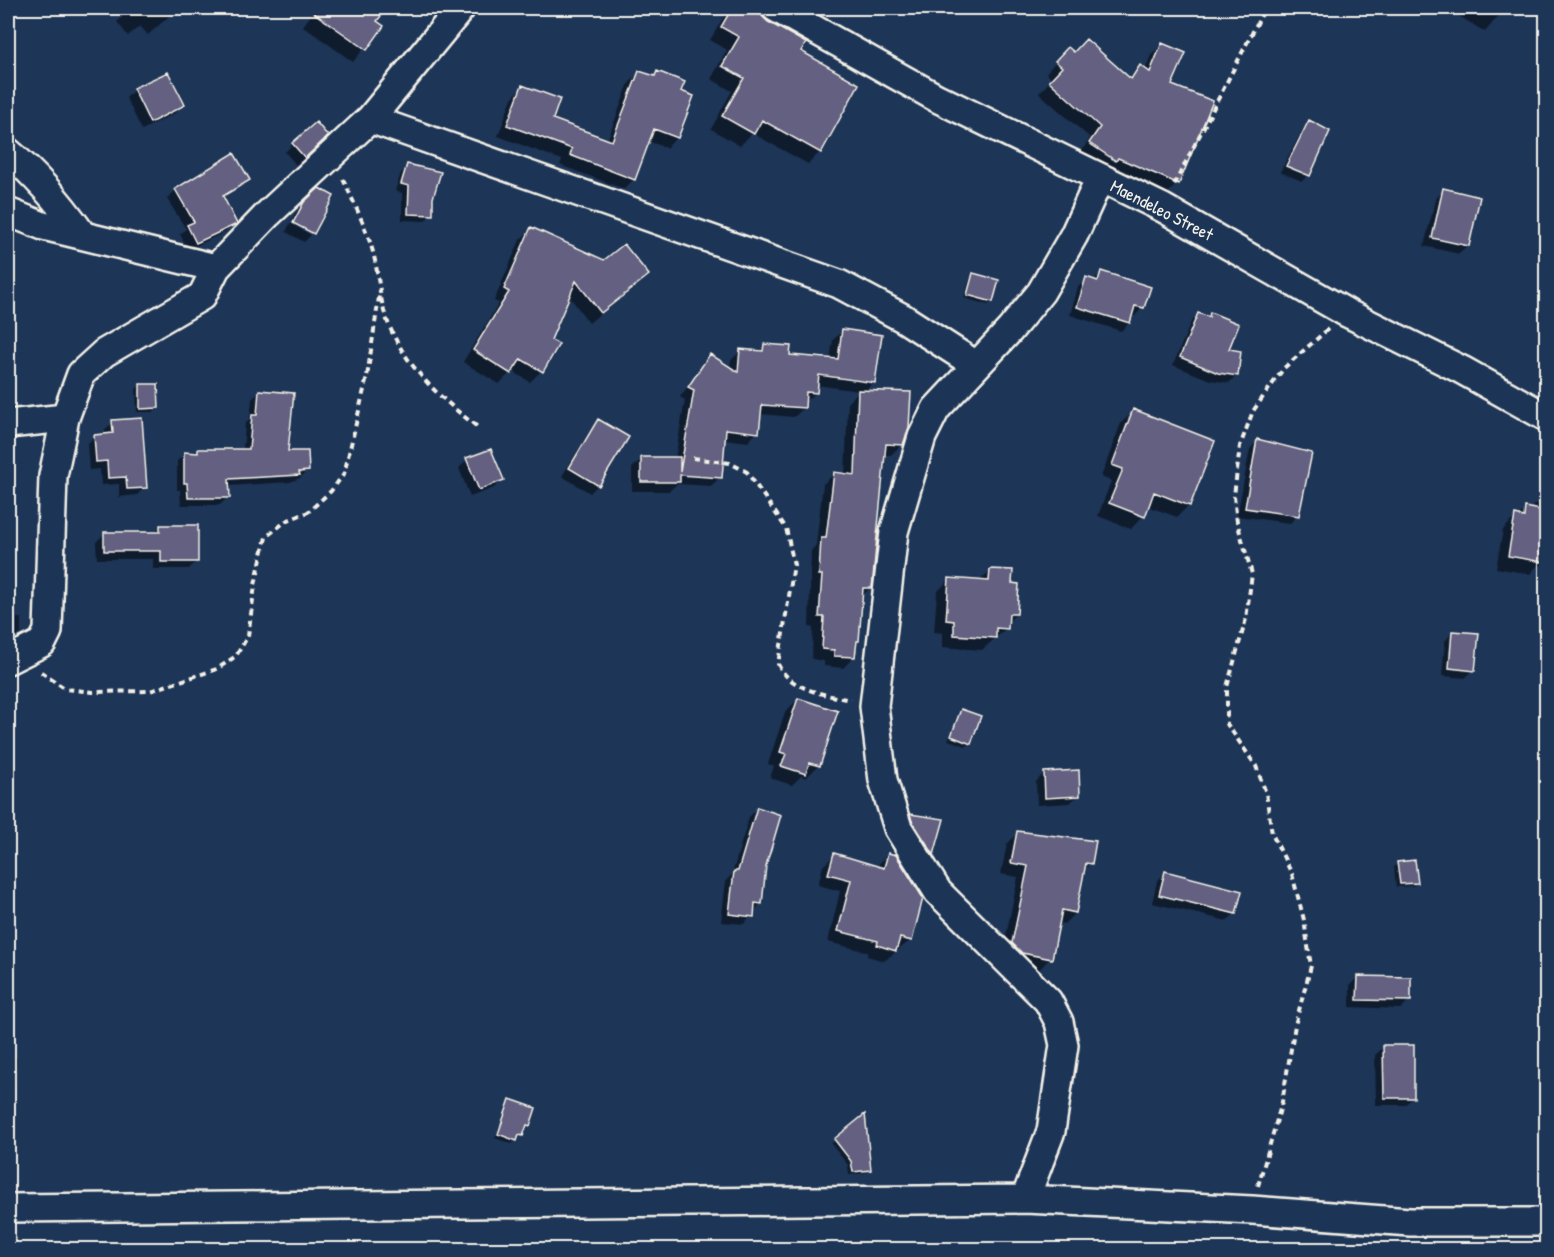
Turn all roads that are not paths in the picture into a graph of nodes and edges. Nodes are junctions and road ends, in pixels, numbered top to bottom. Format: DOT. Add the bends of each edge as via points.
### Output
graph roads {
  1 [pos="461,8"];
  2 [pos="776,8"];
  3 [pos="370,119"];
  4 [pos="8,152"];
  5 [pos="1100,178"];
  6 [pos="8,212"];
  7 [pos="81,233"];
  8 [pos="216,268"];
  9 [pos="976,365"];
  10 [pos="1546,417"];
  11 [pos="65,418"];
  12 [pos="8,424"];
  13 [pos="16,656"];
  14 [pos="1025,1199"];
  15 [pos="8,1208"];
  16 [pos="1546,1222"];
  1 -- 3 [label="street"];
  2 -- 5 [label="street, Maendeleo Street" via="937,98"];
  3 -- 8 [label="street"];
  3 -- 9 [label="street" via="839,284 903,318"];
  4 -- 7 [label="street" via="33,172"];
  5 -- 9 [label="street" via="1074,235 1041,292"];
  5 -- 10 [label="street, Maendeleo Street" via="1163,208 1347,313"];
  6 -- 7 [label="street" via="44,226"];
  7 -- 8 [label="street"];
  8 -- 11 [label="street" via="195,302 104,353 81,374"];
  9 -- 14 [label="street" via="936,409 911,470 894,531 874,706 883,780 898,828 939,892 1048,1001 1059,1022 1064,1045 1051,1131"];
  11 -- 12 [label="street"];
  11 -- 13 [label="street" via="53,476 48,631 42,643"];
  14 -- 15 [label="street"];
  14 -- 16 [label="street" via="1410,1222"];
}
